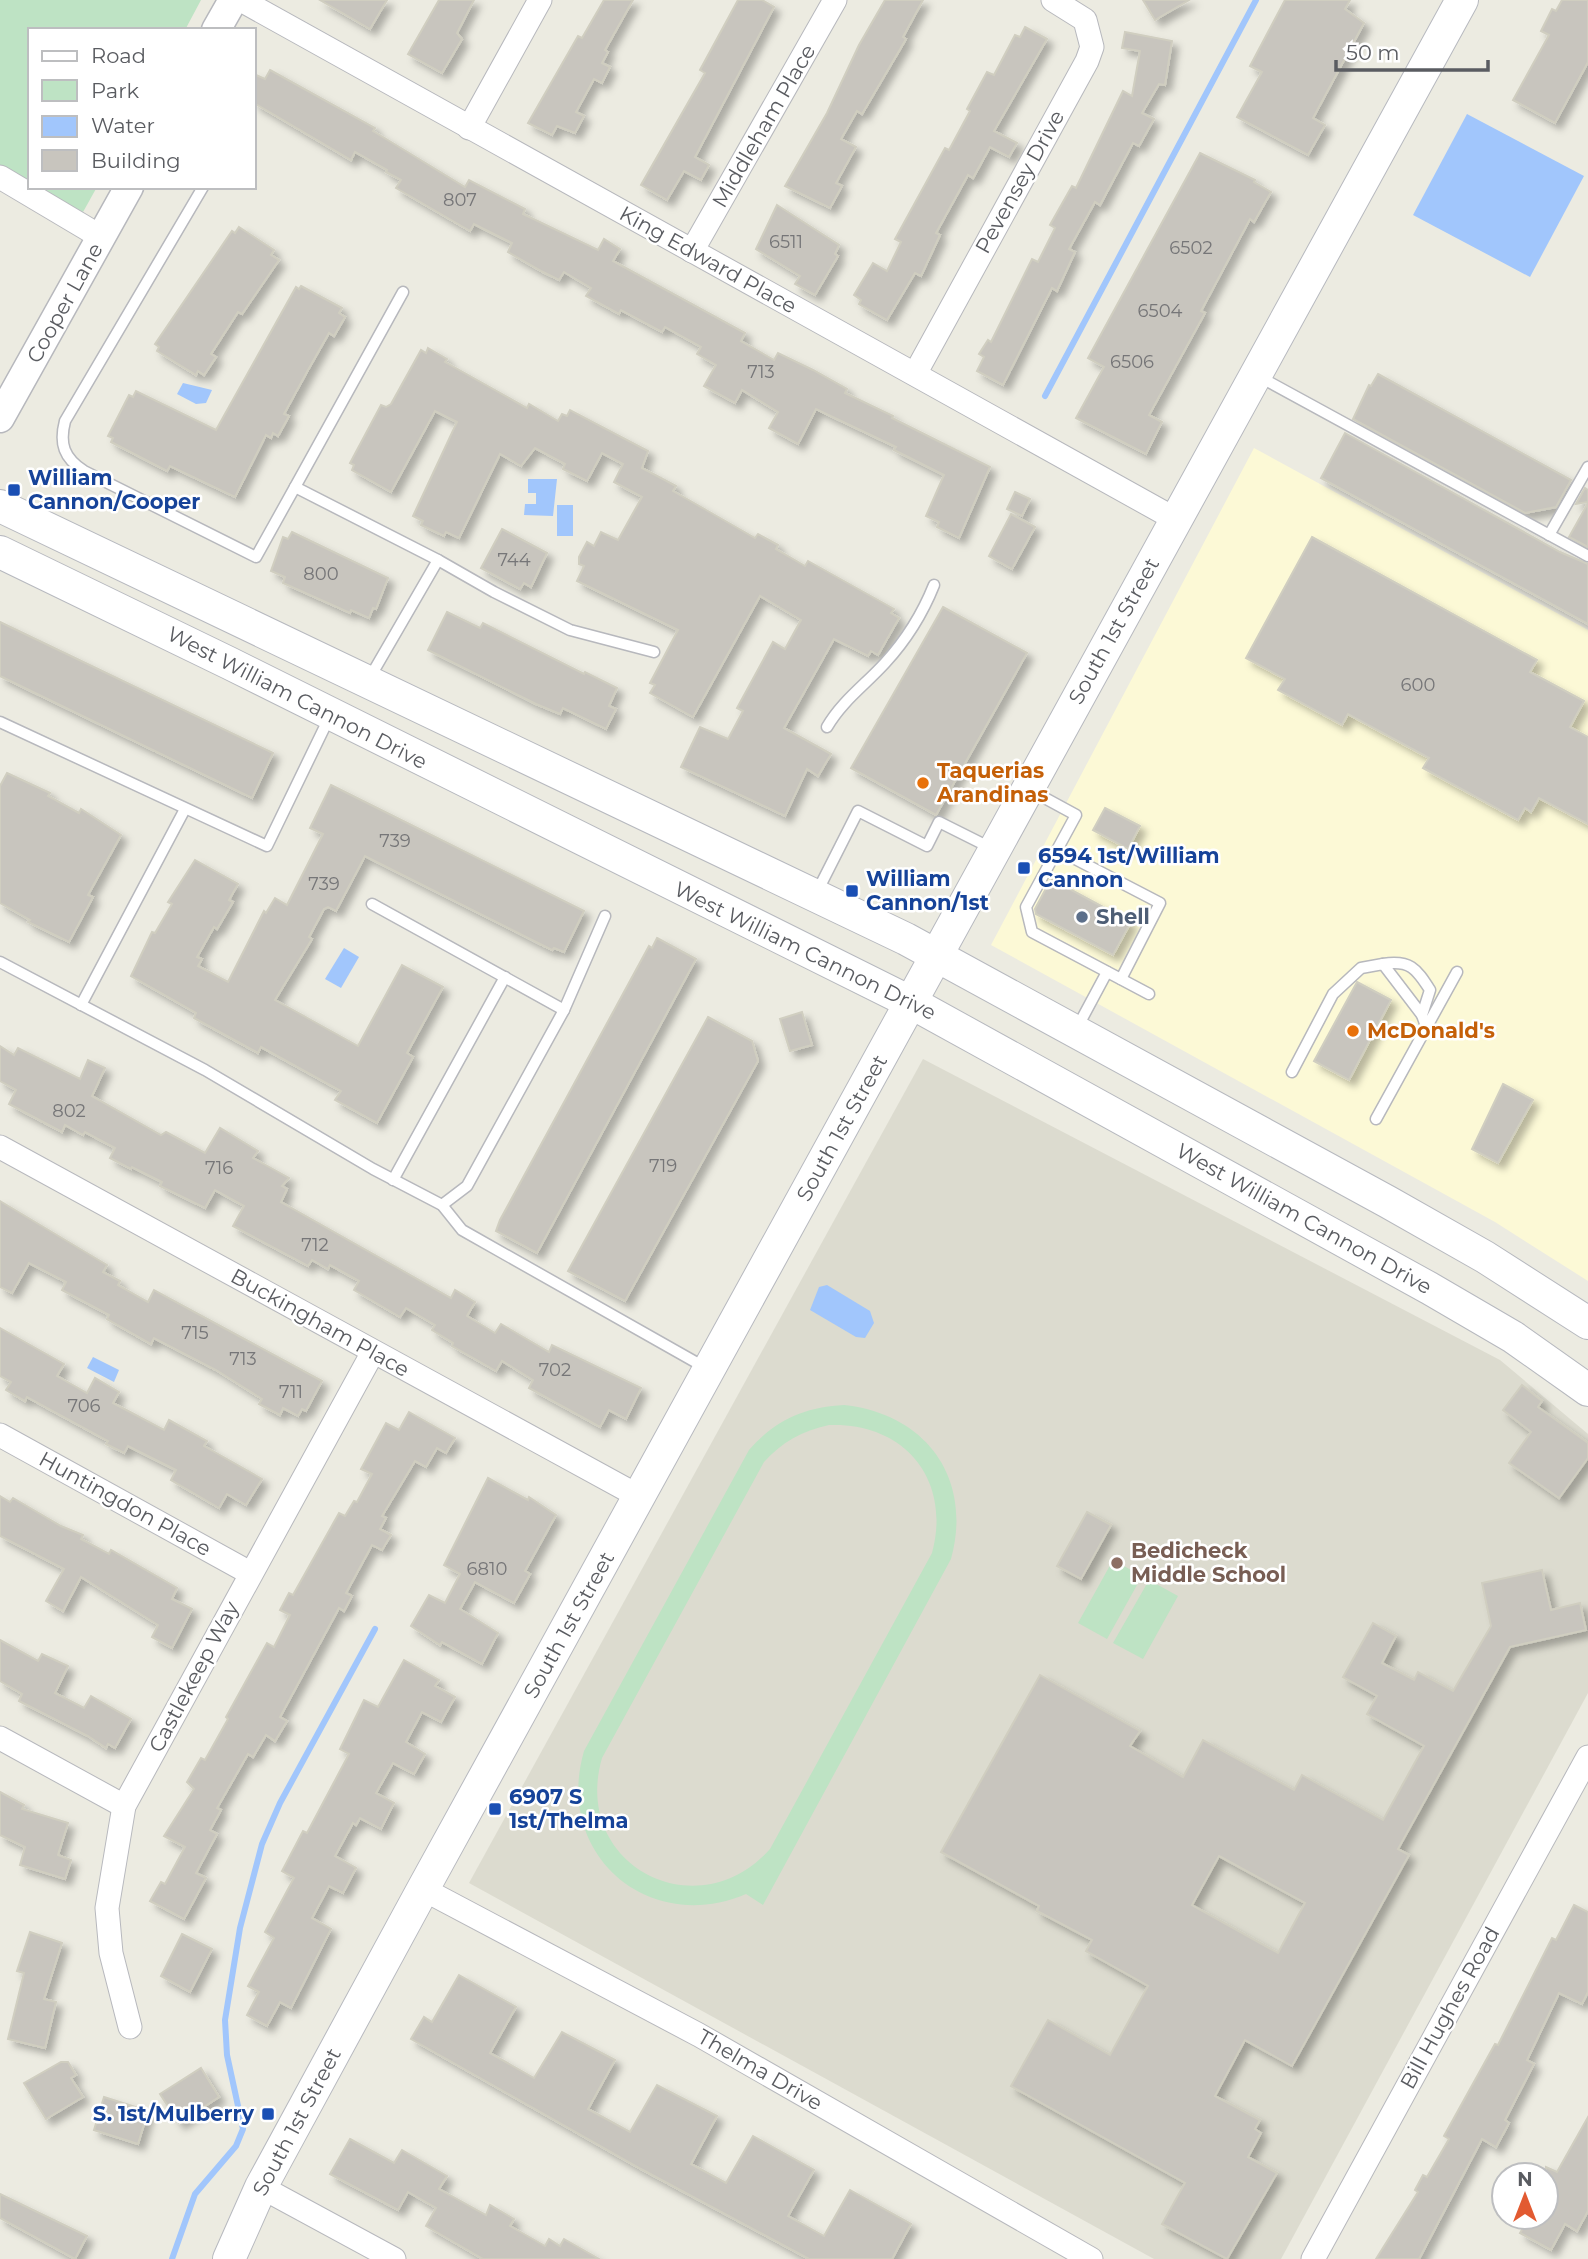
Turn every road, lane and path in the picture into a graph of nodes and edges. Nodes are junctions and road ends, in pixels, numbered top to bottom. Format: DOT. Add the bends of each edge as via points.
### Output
graph roads {
  1 [pos="233,0"];
  2 [pos="241,0"];
  3 [pos="540,0"];
  4 [pos="835,0"];
  5 [pos="1053,0"];
  6 [pos="1462,0"];
  7 [pos="217,28"];
  8 [pos="469,128"];
  9 [pos="0,177"];
  10 [pos="128,189"];
  11 [pos="202,189"];
  12 [pos="102,237"];
  13 [pos="692,251"];
  14 [pos="403,292"];
  15 [pos="915,373"];
  16 [pos="1255,374"];
  17 [pos="0,418"];
  18 [pos="1588,467"];
  19 [pos="295,487"];
  20 [pos="0,506"];
  21 [pos="1175,519"];
  22 [pos="1549,535"];
  23 [pos="0,552"];
  24 [pos="1588,556"];
  25 [pos="438,560"];
  26 [pos="934,584"];
  27 [pos="654,652"];
  28 [pos="368,682"];
  29 [pos="331,714"];
  30 [pos="0,722"];
  31 [pos="827,727"];
  32 [pos="1028,789"];
  33 [pos="185,809"];
  34 [pos="1058,849"];
  35 [pos="993,850"];
  36 [pos="816,895"];
  37 [pos="372,904"];
  38 [pos="605,916"];
  39 [pos="936,956"];
  40 [pos="0,962"];
  41 [pos="1383,964"];
  42 [pos="1107,972"];
  43 [pos="1457,972"];
  44 [pos="505,977"];
  45 [pos="1121,979"];
  46 [pos="1149,994"];
  47 [pos="912,1003"];
  48 [pos="80,1004"];
  49 [pos="564,1010"];
  50 [pos="1422,1015"];
  51 [pos="1427,1029"];
  52 [pos="1075,1032"];
  53 [pos="1292,1072"];
  54 [pos="1376,1119"];
  55 [pos="0,1147"];
  56 [pos="393,1180"];
  57 [pos="442,1205"];
  58 [pos="1588,1323"];
  59 [pos="373,1352"];
  60 [pos="709,1370"];
  61 [pos="1588,1390"];
  62 [pos="0,1435"];
  63 [pos="640,1497"];
  64 [pos="250,1573"];
  65 [pos="0,1738"];
  66 [pos="1584,1773"];
  67 [pos="124,1806"];
  68 [pos="423,1889"];
  69 [pos="130,2027"];
  70 [pos="261,2187"];
  71 [pos="229,2259"];
  72 [pos="394,2259"];
  73 [pos="1091,2259"];
  74 [pos="1313,2259"];
  1 -- 7 [label="street"];
  2 -- 8 [label="street, King Edward Place"];
  3 -- 8 [label="street"];
  4 -- 13 [label="street, Middleham Place"];
  5 -- 15 [label="street, Pevensey Drive" via="1085,20 1092,47 1087,61"];
  6 -- 16 [label="main road, South 1st Street"];
  8 -- 13 [label="street, King Edward Place"];
  9 -- 12 [label="street"];
  10 -- 12 [label="street, Cooper Lane"];
  11 -- 19 [label="lane" via="65,421 64,450 84,471 256,557"];
  12 -- 17 [label="street, Cooper Lane"];
  13 -- 15 [label="street, King Edward Place"];
  14 -- 19 [label="lane"];
  15 -- 21 [label="street, King Edward Place"];
  16 -- 21 [label="main road, South 1st Street"];
  16 -- 22 [label="lane"];
  18 -- 22 [label="lane"];
  19 -- 25 [label="lane"];
  20 -- 28 [label="main road, West William Cannon Drive"];
  21 -- 32 [label="main road, South 1st Street"];
  22 -- 24 [label="lane"];
  23 -- 29 [label="main road, West William Cannon Drive"];
  25 -- 27 [label="lane" via="570,630"];
  25 -- 28 [label="lane"];
  26 -- 31 [label="lane" via="921,618 885,663 838,708"];
  28 -- 29 [label="main road"];
  28 -- 36 [label="main road, West William Cannon Drive"];
  29 -- 33 [label="lane" via="267,846"];
  29 -- 47 [label="main road, West William Cannon Drive"];
  30 -- 33 [label="lane"];
  32 -- 34 [label="lane" via="1076,815"];
  32 -- 35 [label="main road, South 1st Street"];
  33 -- 48 [label="lane"];
  34 -- 42 [label="lane" via="1026,907 1032,932"];
  34 -- 45 [label="lane" via="1160,903"];
  35 -- 36 [label="lane" via="939,822 927,846 858,811"];
  35 -- 39 [label="main road, South 1st Street"];
  36 -- 39 [label="main road, West William Cannon Drive"];
  37 -- 44 [label="lane"];
  38 -- 49 [label="lane"];
  39 -- 47 [label="main road, South 1st Street"];
  39 -- 52 [label="main road, West William Cannon Drive"];
  40 -- 48 [label="lane"];
  41 -- 50 [label="lane"];
  41 -- 50 [label="lane" via="1400,961 1415,966 1430,990"];
  41 -- 53 [label="lane" via="1361,968 1333,994"];
  42 -- 45 [label="lane"];
  42 -- 52 [label="lane"];
  43 -- 51 [label="lane"];
  44 -- 49 [label="lane"];
  44 -- 56 [label="lane"];
  45 -- 46 [label="lane"];
  47 -- 60 [label="main road, South 1st Street"];
  47 -- 61 [label="main road, West William Cannon Drive" via="1429,1287 1513,1337"];
  48 -- 56 [label="lane" via="205,1070"];
  49 -- 57 [label="lane" via="467,1186"];
  50 -- 51 [label="lane"];
  51 -- 54 [label="lane"];
  52 -- 58 [label="main road, West William Cannon Drive" via="1474,1250"];
  55 -- 59 [label="street, Buckingham Place"];
  56 -- 57 [label="lane"];
  57 -- 60 [label="lane" via="462,1230"];
  59 -- 63 [label="street, Buckingham Place"];
  59 -- 64 [label="street, Castlekeep Way"];
  60 -- 63 [label="main road, South 1st Street"];
  62 -- 64 [label="street, Huntingdon Place"];
  63 -- 68 [label="main road, South 1st Street"];
  64 -- 67 [label="street, Castlekeep Way"];
  65 -- 67 [label="street"];
  66 -- 74 [label="street, Bill Hughes Road"];
  67 -- 69 [label="street, Castlekeep Way" via="107,1918"];
  68 -- 70 [label="main road, South 1st Street"];
  68 -- 73 [label="street, Thelma Drive" via="699,2035"];
  70 -- 71 [label="main road, South 1st Street"];
  70 -- 72 [label="street"];
}
